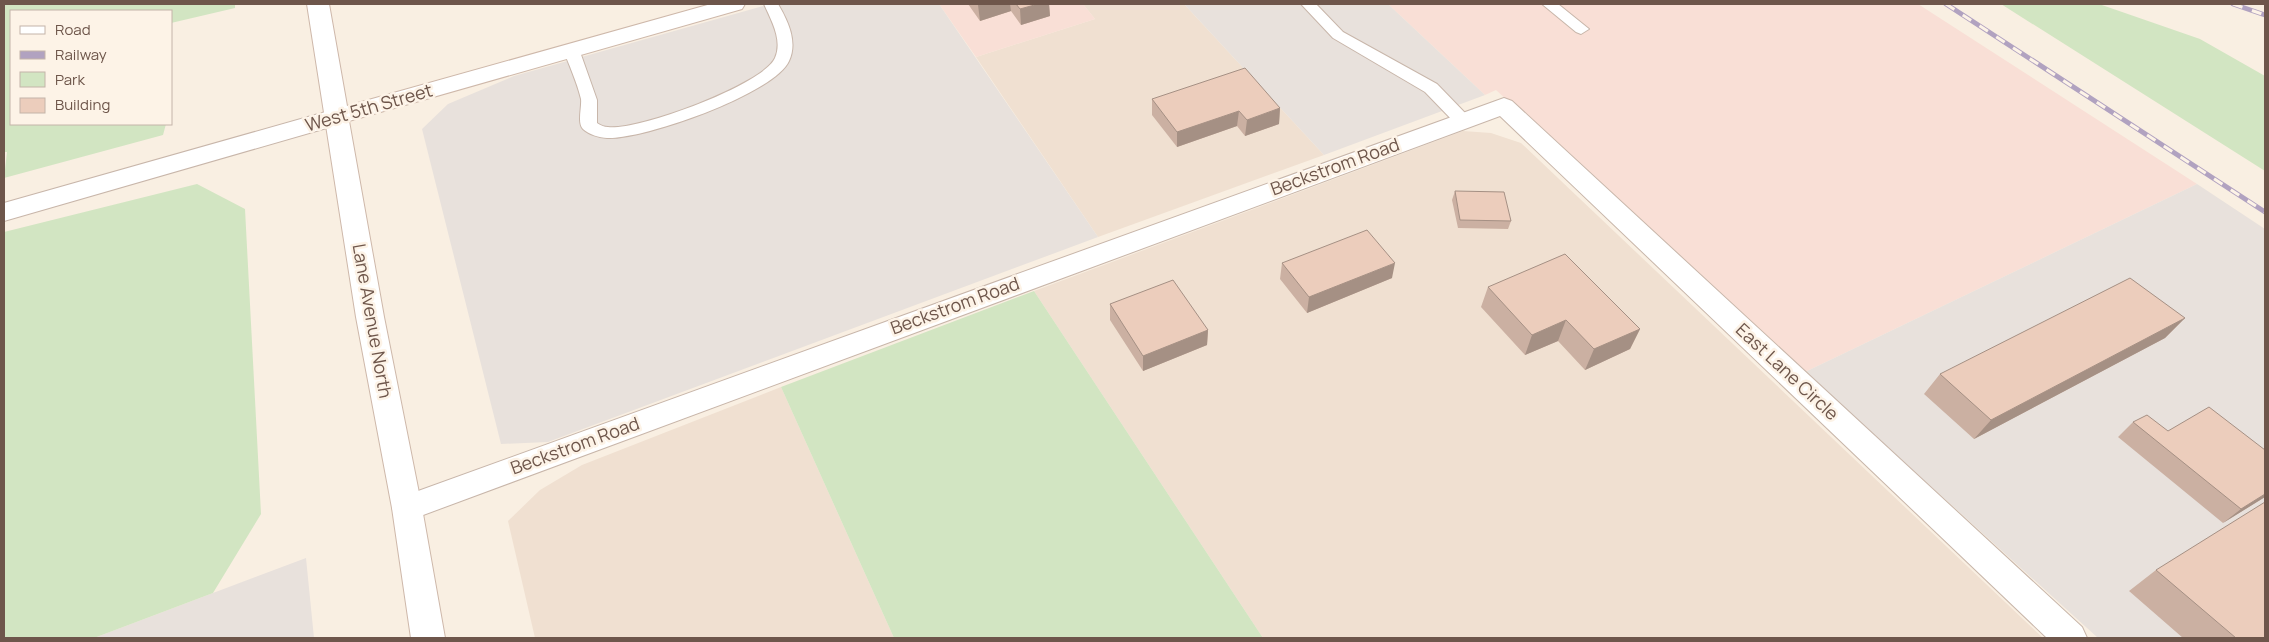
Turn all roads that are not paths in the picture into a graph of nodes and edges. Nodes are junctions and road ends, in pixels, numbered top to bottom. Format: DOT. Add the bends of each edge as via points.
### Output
graph roads {
  1 [pos="318,4"];
  2 [pos="734,4"];
  3 [pos="771,4"];
  4 [pos="1308,4"];
  5 [pos="1549,4"];
  6 [pos="1580,29"];
  7 [pos="572,49"];
  8 [pos="1504,106"];
  9 [pos="336,117"];
  10 [pos="1462,120"];
  11 [pos="4,212"];
  12 [pos="407,508"];
  13 [pos="428,638"];
  14 [pos="2070,638"];
  1 -- 9 [label="street, Lane Avenue North"];
  2 -- 7 [label="street, West 5th Street"];
  3 -- 7 [label="lane" via="780,20 785,40 780,63 760,82 648,127 606,134 590,126 589,100"];
  4 -- 10 [label="lane" via="1338,35 1431,88"];
  5 -- 6 [label="lane"];
  7 -- 9 [label="street, West 5th Street"];
  8 -- 10 [label="street, Beckstrom Road"];
  8 -- 14 [label="street, East Lane Circle"];
  9 -- 11 [label="street, West 5th Street"];
  9 -- 12 [label="street, Lane Avenue North"];
  10 -- 12 [label="street, Beckstrom Road"];
  12 -- 13 [label="street, Lane Avenue North"];
}
